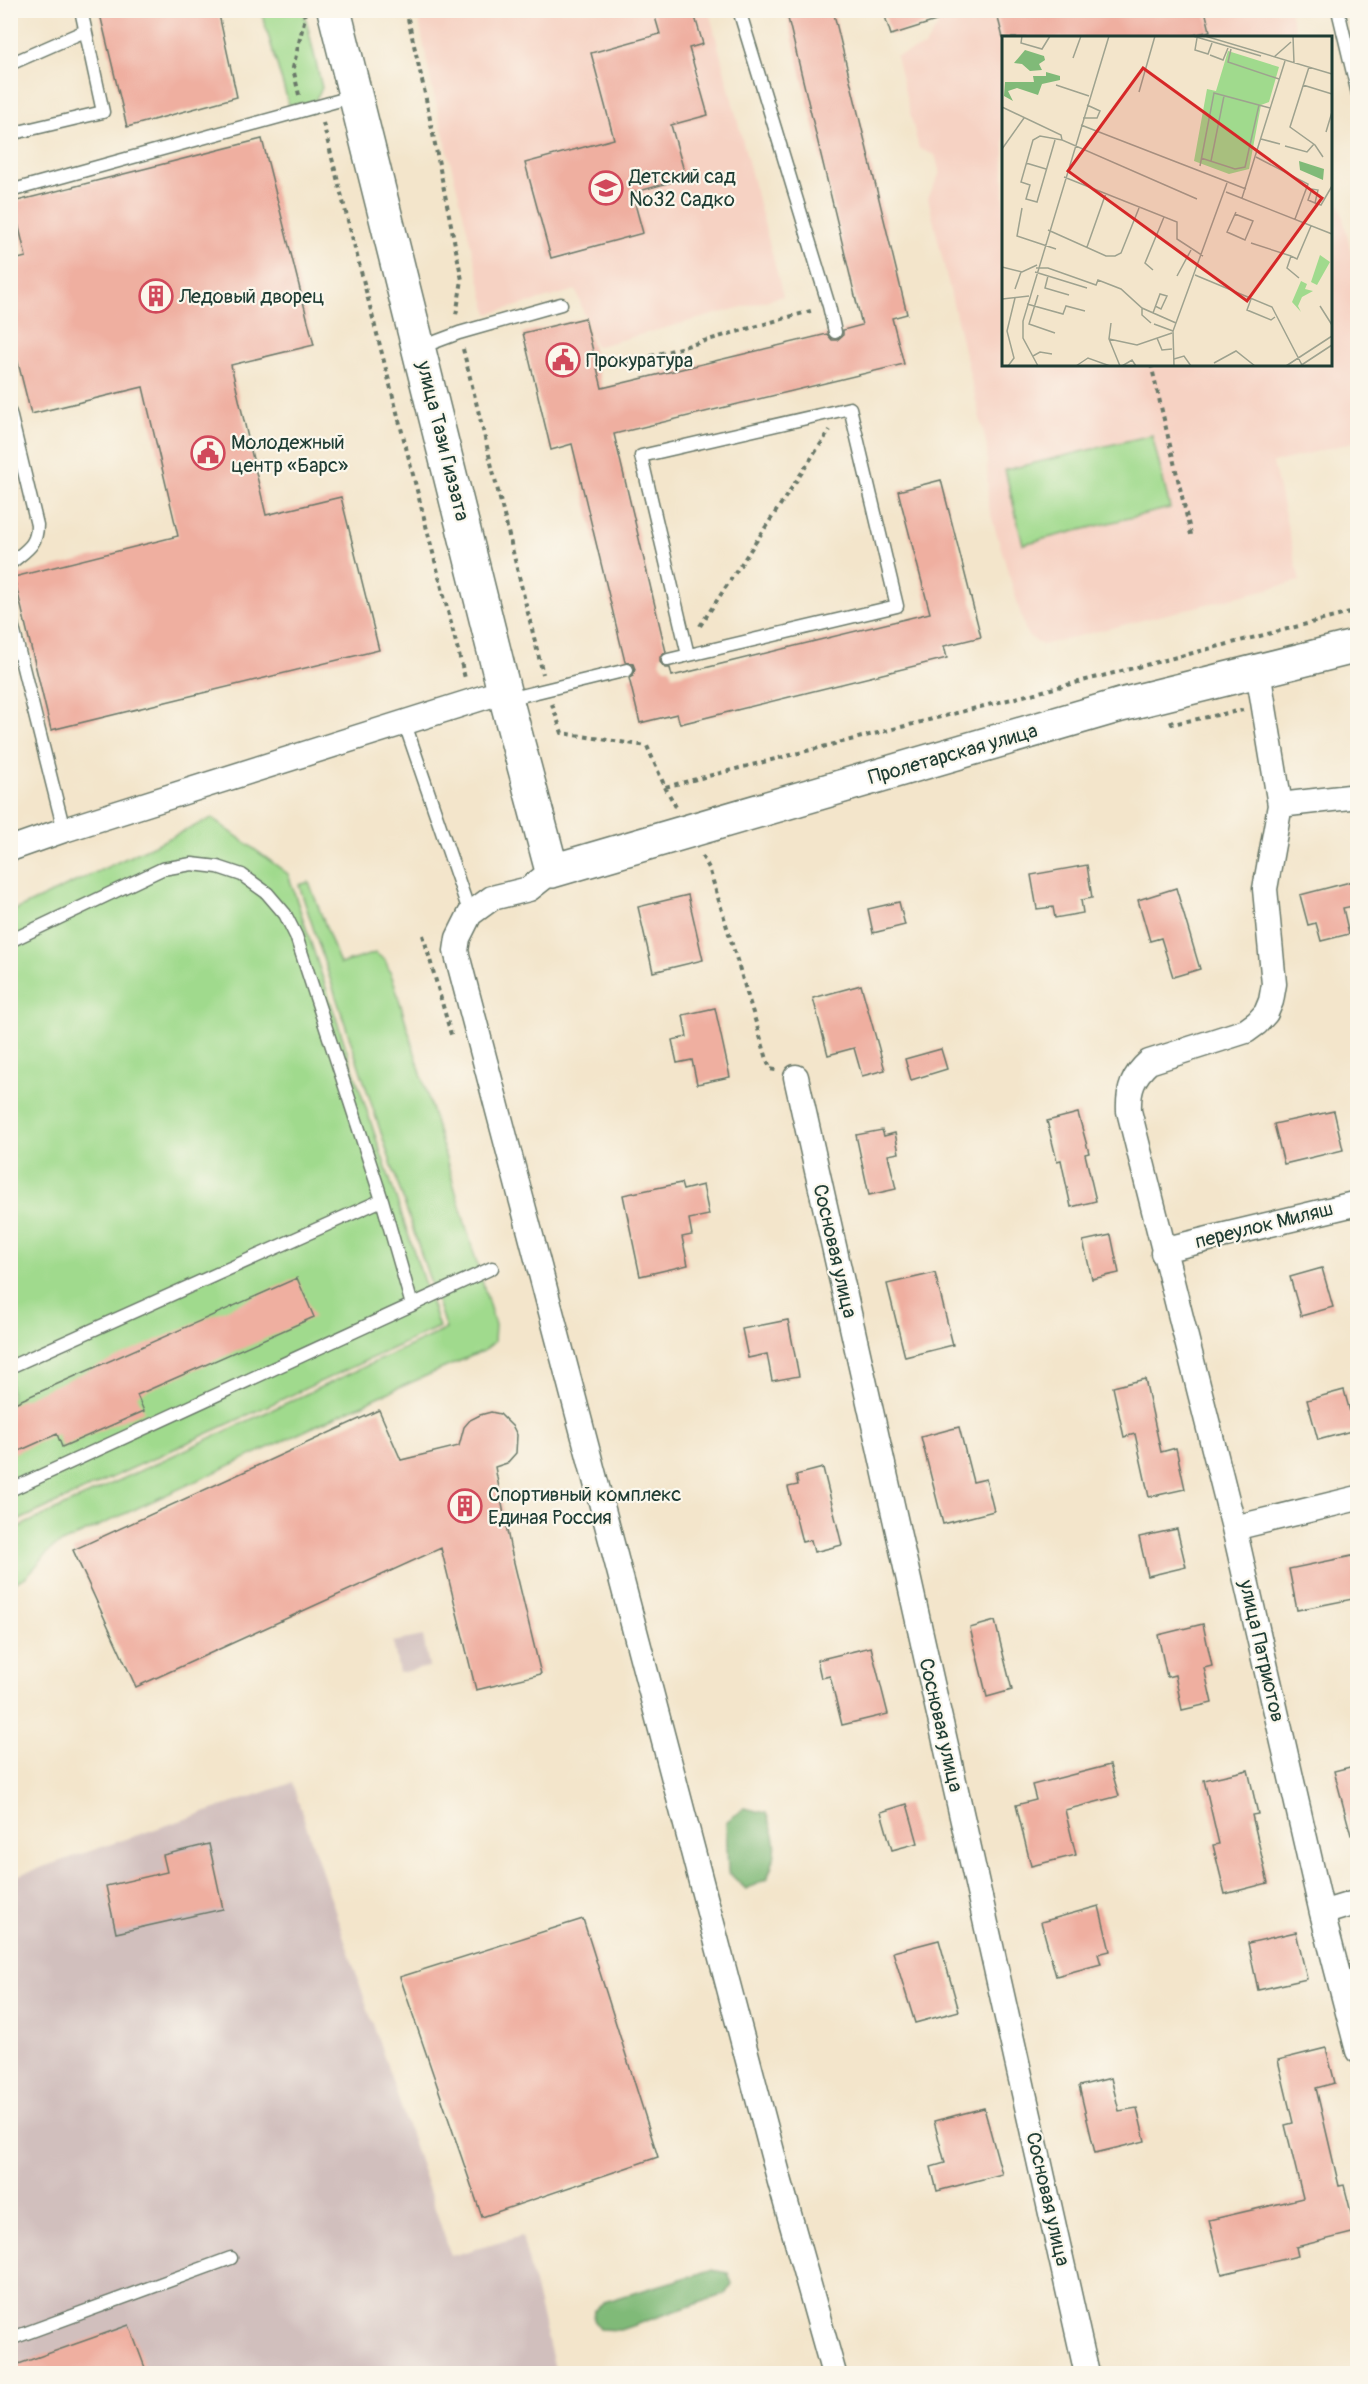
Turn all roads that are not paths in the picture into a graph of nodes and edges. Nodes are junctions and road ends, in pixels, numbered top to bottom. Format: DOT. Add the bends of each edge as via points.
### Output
graph roads {
  1 [pos="81,10"];
  2 [pos="334,10"];
  3 [pos="739,10"];
  4 [pos="1338,10"];
  5 [pos="85,31"];
  6 [pos="10,64"];
  7 [pos="1358,94"];
  8 [pos="356,95"];
  9 [pos="10,134"];
  10 [pos="10,191"];
  11 [pos="561,304"];
  12 [pos="835,332"];
  13 [pos="419,348"];
  14 [pos="10,413"];
  15 [pos="10,564"];
  16 [pos="10,616"];
  17 [pos="1358,646"];
  18 [pos="687,651"];
  19 [pos="668,660"];
  20 [pos="627,670"];
  21 [pos="1258,671"];
  22 [pos="505,695"];
  23 [pos="404,722"];
  24 [pos="1358,796"];
  25 [pos="1280,805"];
  26 [pos="64,830"];
  27 [pos="10,849"];
  28 [pos="552,872"];
  29 [pos="470,914"];
  30 [pos="10,941"];
  31 [pos="796,1077"];
  32 [pos="382,1200"];
  33 [pos="1358,1203"];
  34 [pos="1167,1251"];
  35 [pos="492,1268"];
  36 [pos="412,1305"];
  37 [pos="10,1367"];
  38 [pos="10,1490"];
  39 [pos="1358,1498"];
  40 [pos="1234,1527"];
  41 [pos="1358,1902"];
  42 [pos="1322,1913"];
  43 [pos="1358,2051"];
  44 [pos="231,2258"];
  45 [pos="10,2339"];
  46 [pos="834,2373"];
  47 [pos="1087,2373"];
  1 -- 5 [label="lane"];
  2 -- 8 [label="street, улица Тази Гиззата"];
  3 -- 12 [label="lane"];
  4 -- 7 [label="lane"];
  5 -- 6 [label="lane"];
  5 -- 9 [label="lane" via="103,112"];
  8 -- 10 [label="lane"];
  8 -- 13 [label="street, улица Тази Гиззата"];
  11 -- 13 [label="lane"];
  13 -- 22 [label="street, улица Тази Гиззата"];
  14 -- 15 [label="lane" via="37,525 37,538"];
  16 -- 26 [label="lane"];
  17 -- 21 [label="street, Пролетарская улица"];
  18 -- 18 [label="lane" via="897,606 850,408 641,456"];
  18 -- 19 [label="lane"];
  20 -- 22 [label="lane"];
  21 -- 25 [label="street, улица Патриотов"];
  21 -- 28 [label="street, Пролетарская улица" via="1121,705"];
  22 -- 23 [label="street"];
  22 -- 28 [label="street, улица Тази Гиззата"];
  23 -- 26 [label="street"];
  23 -- 29 [label="lane"];
  24 -- 25 [label="street"];
  25 -- 34 [label="street, улица Патриотов" via="1265,889 1274,984 1266,1013 1246,1031 1149,1062 1132,1082 1128,1096"];
  26 -- 27 [label="street"];
  28 -- 29 [label="street" via="529,889 492,898"];
  29 -- 46 [label="street" via="456,951 780,2182"];
  30 -- 32 [label="lane" via="162,869 192,864 242,875 267,893 285,914 296,936"];
  31 -- 47 [label="street, Сосновая улица"];
  32 -- 36 [label="lane"];
  32 -- 37 [label="lane"];
  33 -- 34 [label="street, переулок Миляш"];
  34 -- 40 [label="street, улица Патриотов"];
  35 -- 36 [label="lane"];
  36 -- 38 [label="lane"];
  39 -- 40 [label="street"];
  40 -- 42 [label="street, улица Патриотов"];
  41 -- 42 [label="street"];
  42 -- 43 [label="street, улица Патриотов"];
  44 -- 45 [label="lane"];
}
